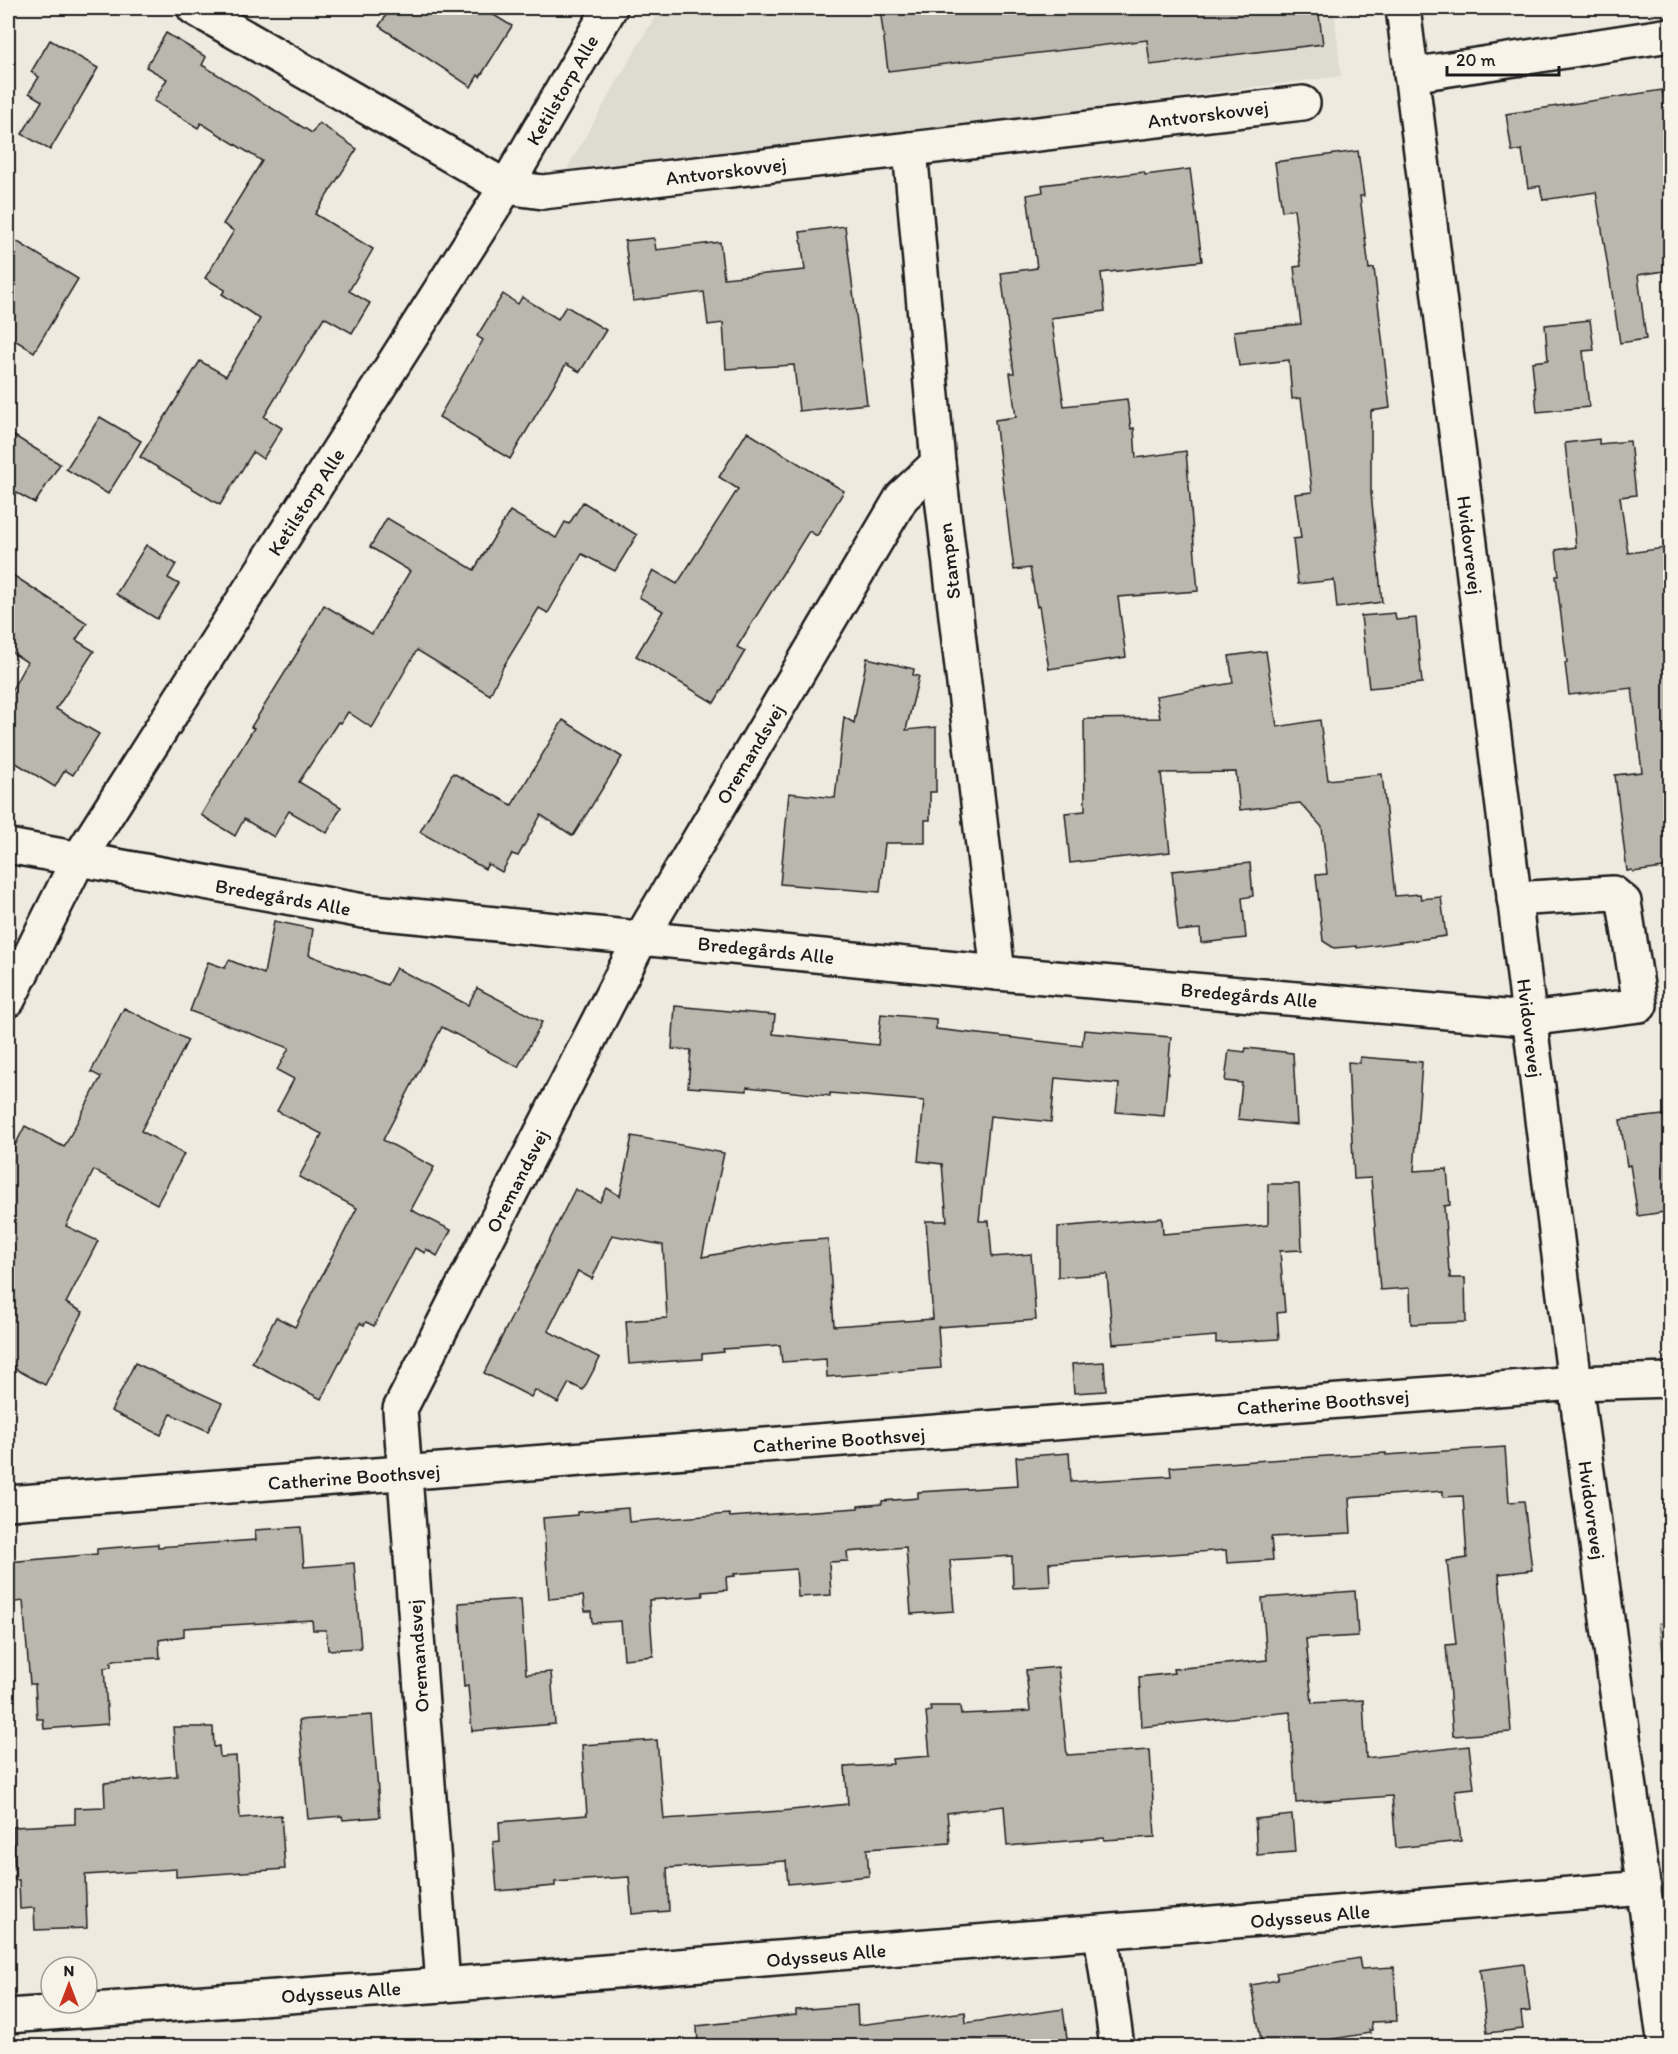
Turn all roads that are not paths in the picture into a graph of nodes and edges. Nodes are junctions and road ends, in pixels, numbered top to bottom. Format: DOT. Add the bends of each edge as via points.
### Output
graph roads {
  1 [pos="194,8"];
  2 [pos="610,8"];
  3 [pos="1403,8"];
  4 [pos="1671,35"];
  5 [pos="1411,75"];
  6 [pos="1303,104"];
  7 [pos="909,149"];
  8 [pos="506,187"];
  9 [pos="938,463"];
  10 [pos="8,846"];
  11 [pos="78,860"];
  12 [pos="1514,899"];
  13 [pos="641,938"];
  14 [pos="998,973"];
  15 [pos="8,1000"];
  16 [pos="1528,1019"];
  17 [pos="1671,1380"];
  18 [pos="1575,1383"];
  19 [pos="404,1474"];
  20 [pos="8,1503"];
  21 [pos="1644,1888"];
  22 [pos="1101,1933"];
  23 [pos="443,1985"];
  24 [pos="8,2016"];
  25 [pos="1117,2046"];
  26 [pos="1665,2046"];
  1 -- 8 [label="street, Antvorskovvej"];
  2 -- 8 [label="street, Ketilstorp Alle"];
  3 -- 5 [label="street, Hvidovrevej"];
  4 -- 5 [label="street"];
  5 -- 12 [label="street, Hvidovrevej"];
  6 -- 7 [label="street, Antvorskovvej"];
  7 -- 8 [label="street, Antvorskovvej" via="543,192"];
  7 -- 9 [label="street, Stampen"];
  8 -- 11 [label="street, Ketilstorp Alle"];
  9 -- 13 [label="street, Oremandsvej" via="902,497"];
  9 -- 14 [label="street, Stampen"];
  10 -- 11 [label="street, Bredegårds Alle"];
  11 -- 13 [label="street, Bredegårds Alle" via="363,911"];
  11 -- 15 [label="street, Ketilstorp Alle"];
  12 -- 16 [label="street, Hvidovrevej"];
  12 -- 16 [label="street, Bredegårds Alle" via="1613,893 1624,902 1640,1005"];
  13 -- 14 [label="street, Bredegårds Alle"];
  13 -- 19 [label="street, Oremandsvej" via="400,1409"];
  14 -- 16 [label="street, Bredegårds Alle"];
  16 -- 18 [label="street, Hvidovrevej"];
  17 -- 18 [label="street, Catherine Boothsvej"];
  18 -- 19 [label="street, Catherine Boothsvej"];
  18 -- 21 [label="street, Hvidovrevej"];
  19 -- 20 [label="street, Catherine Boothsvej"];
  19 -- 23 [label="street, Oremandsvej"];
  21 -- 22 [label="street, Odysseus Alle"];
  21 -- 26 [label="street, Hvidovrevej"];
  22 -- 23 [label="street, Odysseus Alle"];
  22 -- 25 [label="street"];
  23 -- 24 [label="street, Odysseus Alle"];
}
